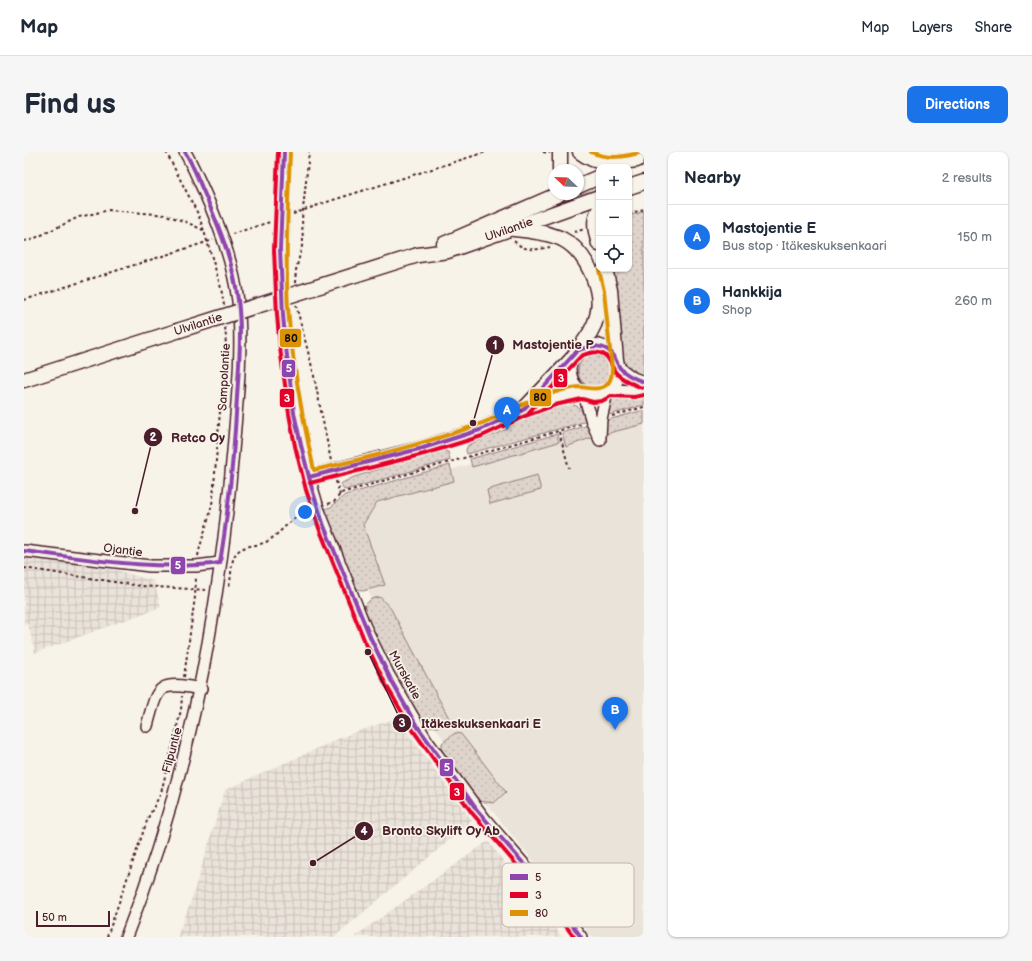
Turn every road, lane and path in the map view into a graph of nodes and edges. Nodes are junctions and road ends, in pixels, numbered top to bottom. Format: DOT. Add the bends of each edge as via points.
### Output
graph roads {
  1 [pos="166,152"];
  2 [pos="185,152"];
  3 [pos="284,152"];
  4 [pos="309,152"];
  5 [pos="486,152"];
  6 [pos="560,152"];
  7 [pos="580,152"];
  8 [pos="641,159"];
  9 [pos="560,164"];
  10 [pos="628,164"];
  11 [pos="596,178"];
  12 [pos="644,182"];
  13 [pos="584,183"];
  14 [pos="632,186"];
  15 [pos="548,190"];
  16 [pos="596,198"];
  17 [pos="548,199"];
  18 [pos="644,209"];
  19 [pos="304,210"];
  20 [pos="632,213"];
  21 [pos="514,214"];
  22 [pos="596,215"];
  23 [pos="281,218"];
  24 [pos="512,229"];
  25 [pos="596,230"];
  26 [pos="204,231"];
  27 [pos="223,237"];
  28 [pos="24,241"];
  29 [pos="207,242"];
  30 [pos="418,255"];
  31 [pos="606,272"];
  32 [pos="295,286"];
  33 [pos="24,300"];
  34 [pos="296,304"];
  35 [pos="224,311"];
  36 [pos="225,326"];
  37 [pos="574,356"];
  38 [pos="617,363"];
  39 [pos="24,380"];
  40 [pos="644,382"];
  41 [pos="644,389"];
  42 [pos="608,391"];
  43 [pos="583,394"];
  44 [pos="644,407"];
  45 [pos="523,410"];
  46 [pos="596,420"];
  47 [pos="559,432"];
  48 [pos="569,468"];
  49 [pos="333,472"];
  50 [pos="309,478"];
  51 [pos="340,495"];
  52 [pos="318,508"];
  53 [pos="24,551"];
  54 [pos="220,563"];
  55 [pos="196,566"];
  56 [pos="24,568"];
  57 [pos="195,590"];
  58 [pos="217,591"];
  59 [pos="183,685"];
  60 [pos="200,688"];
  61 [pos="147,726"];
  62 [pos="523,863"];
  63 [pos="574,927"];
  64 [pos="107,937"];
  65 [pos="126,937"];
  66 [pos="581,937"];
  1 -- 26 [label="path"];
  2 -- 27 [label="street, Sampolantie"];
  3 -- 23 [label="main road"];
  4 -- 19 [label="path"];
  5 -- 19 [label="path"];
  6 -- 9 [label="main road"];
  7 -- 8 [label="main road" via="607,164"];
  8 -- 10 [label="main road"];
  11 -- 13 [label="main road"];
  12 -- 14 [label="main road"];
  15 -- 21 [label="main road"];
  16 -- 24 [label="main road, Ulvilantie"];
  17 -- 21 [label="main road, Ulvilantie"];
  18 -- 20 [label="path"];
  19 -- 23 [label="path"];
  19 -- 32 [label="path" via="303,242"];
  21 -- 30 [label="main road, Ulvilantie"];
  22 -- 25 [label="main road"];
  23 -- 27 [label="path"];
  23 -- 50 [label="main road" via="282,307 299,435"];
  24 -- 30 [label="main road, Ulvilantie" via="448,251"];
  24 -- 37 [label="main road" via="548,233 564,240 584,258 591,272 597,289 598,314 588,337"];
  26 -- 28 [label="path" via="166,215 109,210 79,217"];
  26 -- 29 [label="path"];
  27 -- 29 [label="path"];
  27 -- 54 [label="street, Sampolantie" via="238,300 239,322 236,412 228,514"];
  29 -- 33 [label="path"];
  29 -- 35 [label="path" via="221,288"];
  30 -- 39 [label="main road, Ulvilantie, bridge"];
  31 -- 38 [label="main road"];
  34 -- 49 [label="path" via="313,371"];
  36 -- 55 [label="path" via="213,498"];
  37 -- 38 [label="main road" via="584,347 599,346 612,354"];
  37 -- 43 [label="main road" via="568,369 570,379"];
  37 -- 45 [label="main road"];
  38 -- 40 [label="street" via="633,378"];
  38 -- 42 [label="main road" via="618,375"];
  41 -- 42 [label="street"];
  42 -- 43 [label="main road" via="593,396"];
  42 -- 46 [label="street"];
  43 -- 45 [label="main road" via="553,399"];
  43 -- 46 [label="street"];
  44 -- 46 [label="path"];
  45 -- 49 [label="main road" via="480,430"];
  46 -- 47 [label="path"];
  47 -- 48 [label="path"];
  47 -- 51 [label="path"];
  49 -- 50 [label="main road"];
  49 -- 51 [label="path"];
  50 -- 52 [label="street, Murskatie"];
  51 -- 52 [label="path" via="334,502"];
  52 -- 58 [label="path" via="292,520 268,541 241,548 235,556 226,592"];
  52 -- 62 [label="street, Murskatie" via="365,627 388,674 427,741 484,818"];
  53 -- 55 [label="street, Ojantie" via="150,566"];
  54 -- 55 [label="street, Ojantie"];
  54 -- 58 [label="street, Filpuntie"];
  55 -- 57 [label="path"];
  56 -- 57 [label="path" via="141,586"];
  57 -- 58 [label="path"];
  57 -- 59 [label="path"];
  58 -- 60 [label="street, Filpuntie"];
  59 -- 60 [label="street"];
  59 -- 61 [label="street" via="161,689 156,695"];
  59 -- 64 [label="path" via="181,710 161,794 148,818"];
  60 -- 65 [label="street, Filpuntie" via="167,818"];
  63 -- 66 [label="street, Murskatie"];
}
